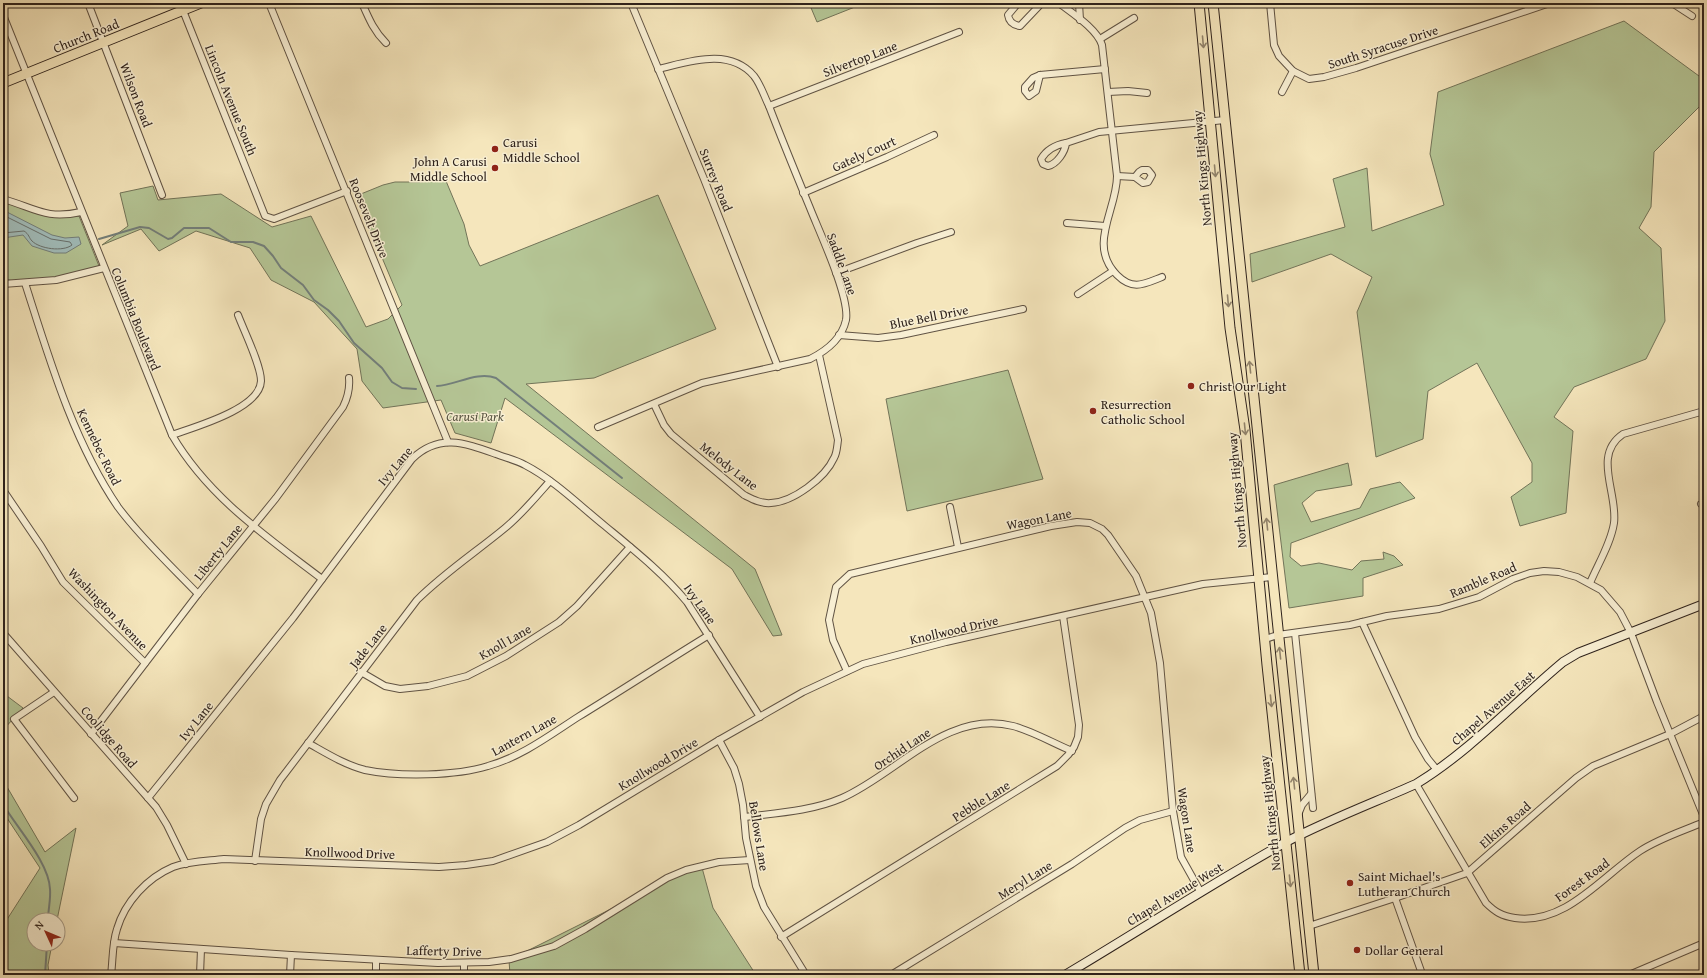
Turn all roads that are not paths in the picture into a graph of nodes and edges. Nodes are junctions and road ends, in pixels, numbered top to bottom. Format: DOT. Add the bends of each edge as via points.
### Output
graph roads {
  1 [pos="88,3"];
  2 [pos="201,3"];
  3 [pos="269,3"];
  4 [pos="362,3"];
  5 [pos="631,3"];
  6 [pos="1018,3"];
  7 [pos="1032,3"];
  8 [pos="1059,3"];
  9 [pos="1079,3"];
  10 [pos="1199,3"];
  11 [pos="1213,3"];
  12 [pos="1270,3"];
  13 [pos="1550,3"];
  14 [pos="1672,3"];
  15 [pos="1041,5"];
  16 [pos="182,7"];
  17 [pos="3,16"];
  18 [pos="1692,16"];
  19 [pos="1134,18"];
  20 [pos="1080,20"];
  21 [pos="959,32"];
  22 [pos="1100,39"];
  23 [pos="104,42"];
  24 [pos="386,43"];
  25 [pos="658,69"];
  26 [pos="1105,69"];
  27 [pos="1293,71"];
  28 [pos="28,74"];
  29 [pos="1040,75"];
  30 [pos="3,83"];
  31 [pos="1108,92"];
  32 [pos="1282,92"];
  33 [pos="1147,93"];
  34 [pos="769,106"];
  35 [pos="1211,120"];
  36 [pos="1225,120"];
  37 [pos="1113,130"];
  38 [pos="934,135"];
  39 [pos="1066,143"];
  40 [pos="1117,176"];
  41 [pos="1135,177"];
  42 [pos="347,191"];
  43 [pos="803,193"];
  44 [pos="162,195"];
  45 [pos="3,199"];
  46 [pos="81,212"];
  47 [pos="1067,223"];
  48 [pos="1105,226"];
  49 [pos="951,232"];
  50 [pos="104,268"];
  51 [pos="1113,271"];
  52 [pos="836,273"];
  53 [pos="1162,277"];
  54 [pos="25,283"];
  55 [pos="3,284"];
  56 [pos="1078,294"];
  57 [pos="1023,309"];
  58 [pos="238,315"];
  59 [pos="839,335"];
  60 [pos="819,355"];
  61 [pos="778,367"];
  62 [pos="349,378"];
  63 [pos="654,404"];
  64 [pos="1704,411"];
  65 [pos="598,427"];
  66 [pos="172,435"];
  67 [pos="448,442"];
  68 [pos="550,481"];
  69 [pos="3,490"];
  70 [pos="950,507"];
  71 [pos="254,526"];
  72 [pos="630,546"];
  73 [pos="958,547"];
  74 [pos="1272,577"];
  75 [pos="1258,578"];
  76 [pos="322,579"];
  77 [pos="1590,583"];
  78 [pos="198,594"];
  79 [pos="1144,597"];
  80 [pos="1704,604"];
  81 [pos="1063,616"];
  82 [pos="1362,622"];
  83 [pos="3,633"];
  84 [pos="1295,633"];
  85 [pos="1631,633"];
  86 [pos="709,635"];
  87 [pos="1278,635"];
  88 [pos="1265,639"];
  89 [pos="145,663"];
  90 [pos="847,671"];
  91 [pos="361,672"];
  92 [pos="54,692"];
  93 [pos="1704,716"];
  94 [pos="760,717"];
  95 [pos="91,734"];
  96 [pos="1670,734"];
  97 [pos="720,740"];
  98 [pos="308,743"];
  99 [pos="1072,751"];
  100 [pos="1438,770"];
  101 [pos="1416,784"];
  102 [pos="1311,794"];
  103 [pos="74,798"];
  104 [pos="148,798"];
  105 [pos="1313,808"];
  106 [pos="1173,811"];
  107 [pos="1297,816"];
  108 [pos="744,817"];
  109 [pos="1704,817"];
  110 [pos="1704,822"];
  111 [pos="1300,835"];
  112 [pos="1287,842"];
  113 [pos="750,860"];
  114 [pos="256,861"];
  115 [pos="186,864"];
  116 [pos="1467,872"];
  117 [pos="1200,892"];
  118 [pos="1395,898"];
  119 [pos="1309,926"];
  120 [pos="781,937"];
  121 [pos="114,943"];
  122 [pos="1704,943"];
  123 [pos="201,949"];
  124 [pos="291,955"];
  125 [pos="376,960"];
  126 [pos="464,962"];
  127 [pos="1421,971"];
  128 [pos="111,975"];
  129 [pos="200,975"];
  130 [pos="290,975"];
  131 [pos="376,975"];
  132 [pos="464,975"];
  133 [pos="806,975"];
  134 [pos="891,975"];
  135 [pos="1065,975"];
  136 [pos="1300,975"];
  137 [pos="1314,975"];
  138 [pos="1629,975"];
  1 -- 23 [label="street, Wilson Road"];
  2 -- 16 [label="main road, Church Road"];
  3 -- 42 [label="street, Roosevelt Drive"];
  4 -- 24 [label="street" via="371,24"];
  5 -- 25 [label="street, Surrey Road"];
  6 -- 15 [label="street" via="1008,15 1010,22 1015,26 1020,26"];
  7 -- 15 [label="street"];
  8 -- 20 [label="street"];
  9 -- 20 [label="street"];
  10 -- 35 [label="main road, North Kings Highway, one-way"];
  11 -- 36 [label="main road, North Kings Highway"];
  12 -- 27 [label="street, South Syracuse Drive" via="1274,44 1282,60"];
  13 -- 27 [label="street, South Syracuse Drive" via="1324,77 1309,79"];
  14 -- 18 [label="street"];
  16 -- 23 [label="main road, Church Road"];
  16 -- 42 [label="street, Lincoln Avenue South" via="265,216 274,220"];
  17 -- 28 [label="street, Columbia Boulevard"];
  19 -- 22 [label="street"];
  20 -- 22 [label="street"];
  21 -- 34 [label="street, Silvertop Lane"];
  22 -- 26 [label="street"];
  23 -- 28 [label="main road, Church Road"];
  23 -- 44 [label="street, Wilson Road"];
  25 -- 34 [label="street, Saddle Lane" via="698,60 722,58 753,75"];
  25 -- 61 [label="street, Surrey Road"];
  26 -- 29 [label="street"];
  26 -- 31 [label="street"];
  27 -- 32 [label="street"];
  28 -- 30 [label="main road, Church Road"];
  28 -- 46 [label="street, Columbia Boulevard"];
  31 -- 33 [label="street"];
  31 -- 37 [label="street"];
  34 -- 43 [label="street, Saddle Lane"];
  35 -- 36 [label="street"];
  35 -- 37 [label="street"];
  35 -- 75 [label="main road, North Kings Highway, one-way" via="1230,328 1245,430"];
  74 -- 36 [label="main road, North Kings Highway, one-way"];
  37 -- 39 [label="street"];
  37 -- 40 [label="street"];
  38 -- 43 [label="street, Gately Court"];
  40 -- 41 [label="street"];
  40 -- 48 [label="street" via="1117,188"];
  42 -- 67 [label="street, Roosevelt Drive"];
  43 -- 52 [label="street, Saddle Lane"];
  45 -- 46 [label="street" via="52,215"];
  46 -- 50 [label="street, Columbia Boulevard"];
  47 -- 48 [label="street"];
  48 -- 51 [label="street" via="1105,251"];
  49 -- 52 [label="street" via="916,242"];
  50 -- 54 [label="street" via="56,280"];
  50 -- 66 [label="street, Columbia Boulevard"];
  51 -- 53 [label="street" via="1132,285 1142,285"];
  51 -- 56 [label="street"];
  52 -- 59 [label="street, Saddle Lane" via="845,303 846,319"];
  54 -- 55 [label="street"];
  54 -- 78 [label="street, Kennebec Road" via="69,409 99,475 130,522"];
  57 -- 59 [label="street, Blue Bell Drive" via="901,335 878,338"];
  58 -- 66 [label="street" via="259,371 260,386 256,395 237,410"];
  59 -- 60 [label="street, Saddle Lane"];
  60 -- 61 [label="street, Saddle Lane"];
  60 -- 63 [label="street, Melody Lane" via="838,440 836,453 830,466 816,481 802,492 784,500 765,503 744,495 671,434"];
  61 -- 63 [label="street, Saddle Lane" via="702,384"];
  62 -- 71 [label="street, Liberty Lane" via="350,387 343,407"];
  63 -- 65 [label="street, Saddle Lane"];
  64 -- 77 [label="street" via="1623,434 1610,447 1607,458 1614,504 1614,523"];
  66 -- 71 [label="street, Columbia Boulevard" via="182,452 215,492"];
  67 -- 68 [label="street, Ivy Lane" via="474,446 525,464"];
  67 -- 76 [label="street, Ivy Lane" via="429,446 412,459"];
  68 -- 72 [label="street, Ivy Lane"];
  68 -- 91 [label="street, Jade Lane" via="529,506 506,527 432,585 417,600"];
  69 -- 89 [label="street, Washington Avenue" via="63,582"];
  70 -- 73 [label="street"];
  71 -- 76 [label="street, Columbia Boulevard"];
  71 -- 78 [label="street, Liberty Lane"];
  72 -- 86 [label="street, Ivy Lane" via="676,588"];
  72 -- 91 [label="street, Knoll Lane" via="577,606 559,622 506,656 467,676 428,686 400,688 385,686"];
  73 -- 79 [label="street, Wagon Lane" via="1051,526 1090,523 1108,535 1136,576"];
  73 -- 90 [label="street, Wagon Lane" via="860,570 850,574 836,587 829,620 833,640"];
  74 -- 75 [label="street, Knollwood Drive"];
  74 -- 87 [label="main road, North Kings Highway"];
  75 -- 79 [label="street, Knollwood Drive" via="1202,584"];
  75 -- 88 [label="main road, North Kings Highway"];
  76 -- 104 [label="street, Ivy Lane"];
  77 -- 82 [label="street, Ramble Road" via="1559,572 1530,573 1458,604"];
  77 -- 85 [label="street, Ramble Road" via="1609,598"];
  78 -- 89 [label="street, Liberty Lane"];
  79 -- 81 [label="street, Knollwood Drive"];
  79 -- 106 [label="street, Wagon Lane" via="1151,613 1160,663"];
  80 -- 85 [label="street, Chapel Avenue East"];
  81 -- 90 [label="street, Knollwood Drive" via="946,642 863,664"];
  81 -- 99 [label="street, Pebble Lane" via="1079,725 1078,737"];
  82 -- 84 [label="street, Ramble Road"];
  82 -- 100 [label="street" via="1415,737"];
  83 -- 92 [label="street, Coolidge Road"];
  84 -- 87 [label="street, Ramble Road"];
  84 -- 102 [label="street"];
  85 -- 96 [label="street, Ramble Road"];
  85 -- 100 [label="street, Chapel Avenue East" via="1578,653 1563,662"];
  86 -- 94 [label="street, Ivy Lane"];
  86 -- 98 [label="street, Lantern Lane" via="548,736 489,766 467,771 419,774 365,770"];
  87 -- 88 [label="street, Ramble Road"];
  107 -- 87 [label="main road, North Kings Highway, one-way"];
  88 -- 112 [label="main road, North Kings Highway, one-way"];
  89 -- 95 [label="street, Liberty Lane"];
  90 -- 94 [label="street, Knollwood Drive" via="802,692"];
  91 -- 98 [label="street, Jade Lane"];
  92 -- 95 [label="street, Coolidge Road"];
  92 -- 103 [label="street" via="14,719"];
  93 -- 96 [label="street, Elkins Road"];
  94 -- 97 [label="street, Knollwood Drive"];
  95 -- 104 [label="street, Coolidge Road"];
  96 -- 109 [label="street, Ramble Road"];
  96 -- 116 [label="street, Elkins Road" via="1593,766"];
  97 -- 108 [label="street, Bellows Lane" via="739,784"];
  97 -- 114 [label="street, Knollwood Drive" via="547,842 492,861 439,867"];
  98 -- 114 [label="street, Jade Lane" via="280,780 266,804 261,819"];
  99 -- 108 [label="street, Orchid Lane" via="1014,726 984,722 939,737 881,776 842,798 805,809"];
  99 -- 120 [label="street, Pebble Lane" via="1057,766 1004,800"];
  100 -- 101 [label="street, Chapel Avenue East"];
  101 -- 111 [label="street, Chapel Avenue East"];
  101 -- 116 [label="street, Forest Road"];
  102 -- 105 [label="street"];
  102 -- 107 [label="street"];
  104 -- 115 [label="street, Coolidge Road" via="167,825"];
  106 -- 117 [label="street, Wagon Lane" via="1181,857"];
  106 -- 134 [label="street, Meryl Lane" via="1140,820 1125,828 1072,864"];
  107 -- 111 [label="main road, North Kings Highway"];
  108 -- 113 [label="street, Bellows Lane"];
  110 -- 116 [label="street, Forest Road" via="1641,850 1562,910 1546,916 1523,919 1501,915 1486,903"];
  111 -- 112 [label="street, Chapel Avenue West"];
  111 -- 119 [label="main road, North Kings Highway"];
  112 -- 117 [label="street, Chapel Avenue West"];
  112 -- 136 [label="main road, North Kings Highway, one-way"];
  113 -- 120 [label="street, Bellows Lane" via="764,907"];
  113 -- 126 [label="street, Lafferty Drive" via="719,862 686,870 667,878 554,946 511,959"];
  114 -- 115 [label="street, Knollwood Drive" via="224,859"];
  115 -- 121 [label="street, Knollwood Drive" via="173,867 159,875 134,896 117,929"];
  116 -- 118 [label="street, Elkins Road"];
  117 -- 135 [label="street, Chapel Avenue West"];
  118 -- 119 [label="street, Elkins Road"];
  118 -- 127 [label="street"];
  119 -- 137 [label="main road, North Kings Highway"];
  120 -- 133 [label="street, Bellows Lane"];
  121 -- 123 [label="street, Lafferty Drive"];
  121 -- 128 [label="street, Knollwood Drive"];
  122 -- 138 [label="street"];
  123 -- 124 [label="street, Lafferty Drive"];
  123 -- 129 [label="street"];
  124 -- 125 [label="street, Lafferty Drive"];
  124 -- 130 [label="street"];
  125 -- 126 [label="street, Lafferty Drive"];
  125 -- 131 [label="street"];
  126 -- 132 [label="street"];
}
